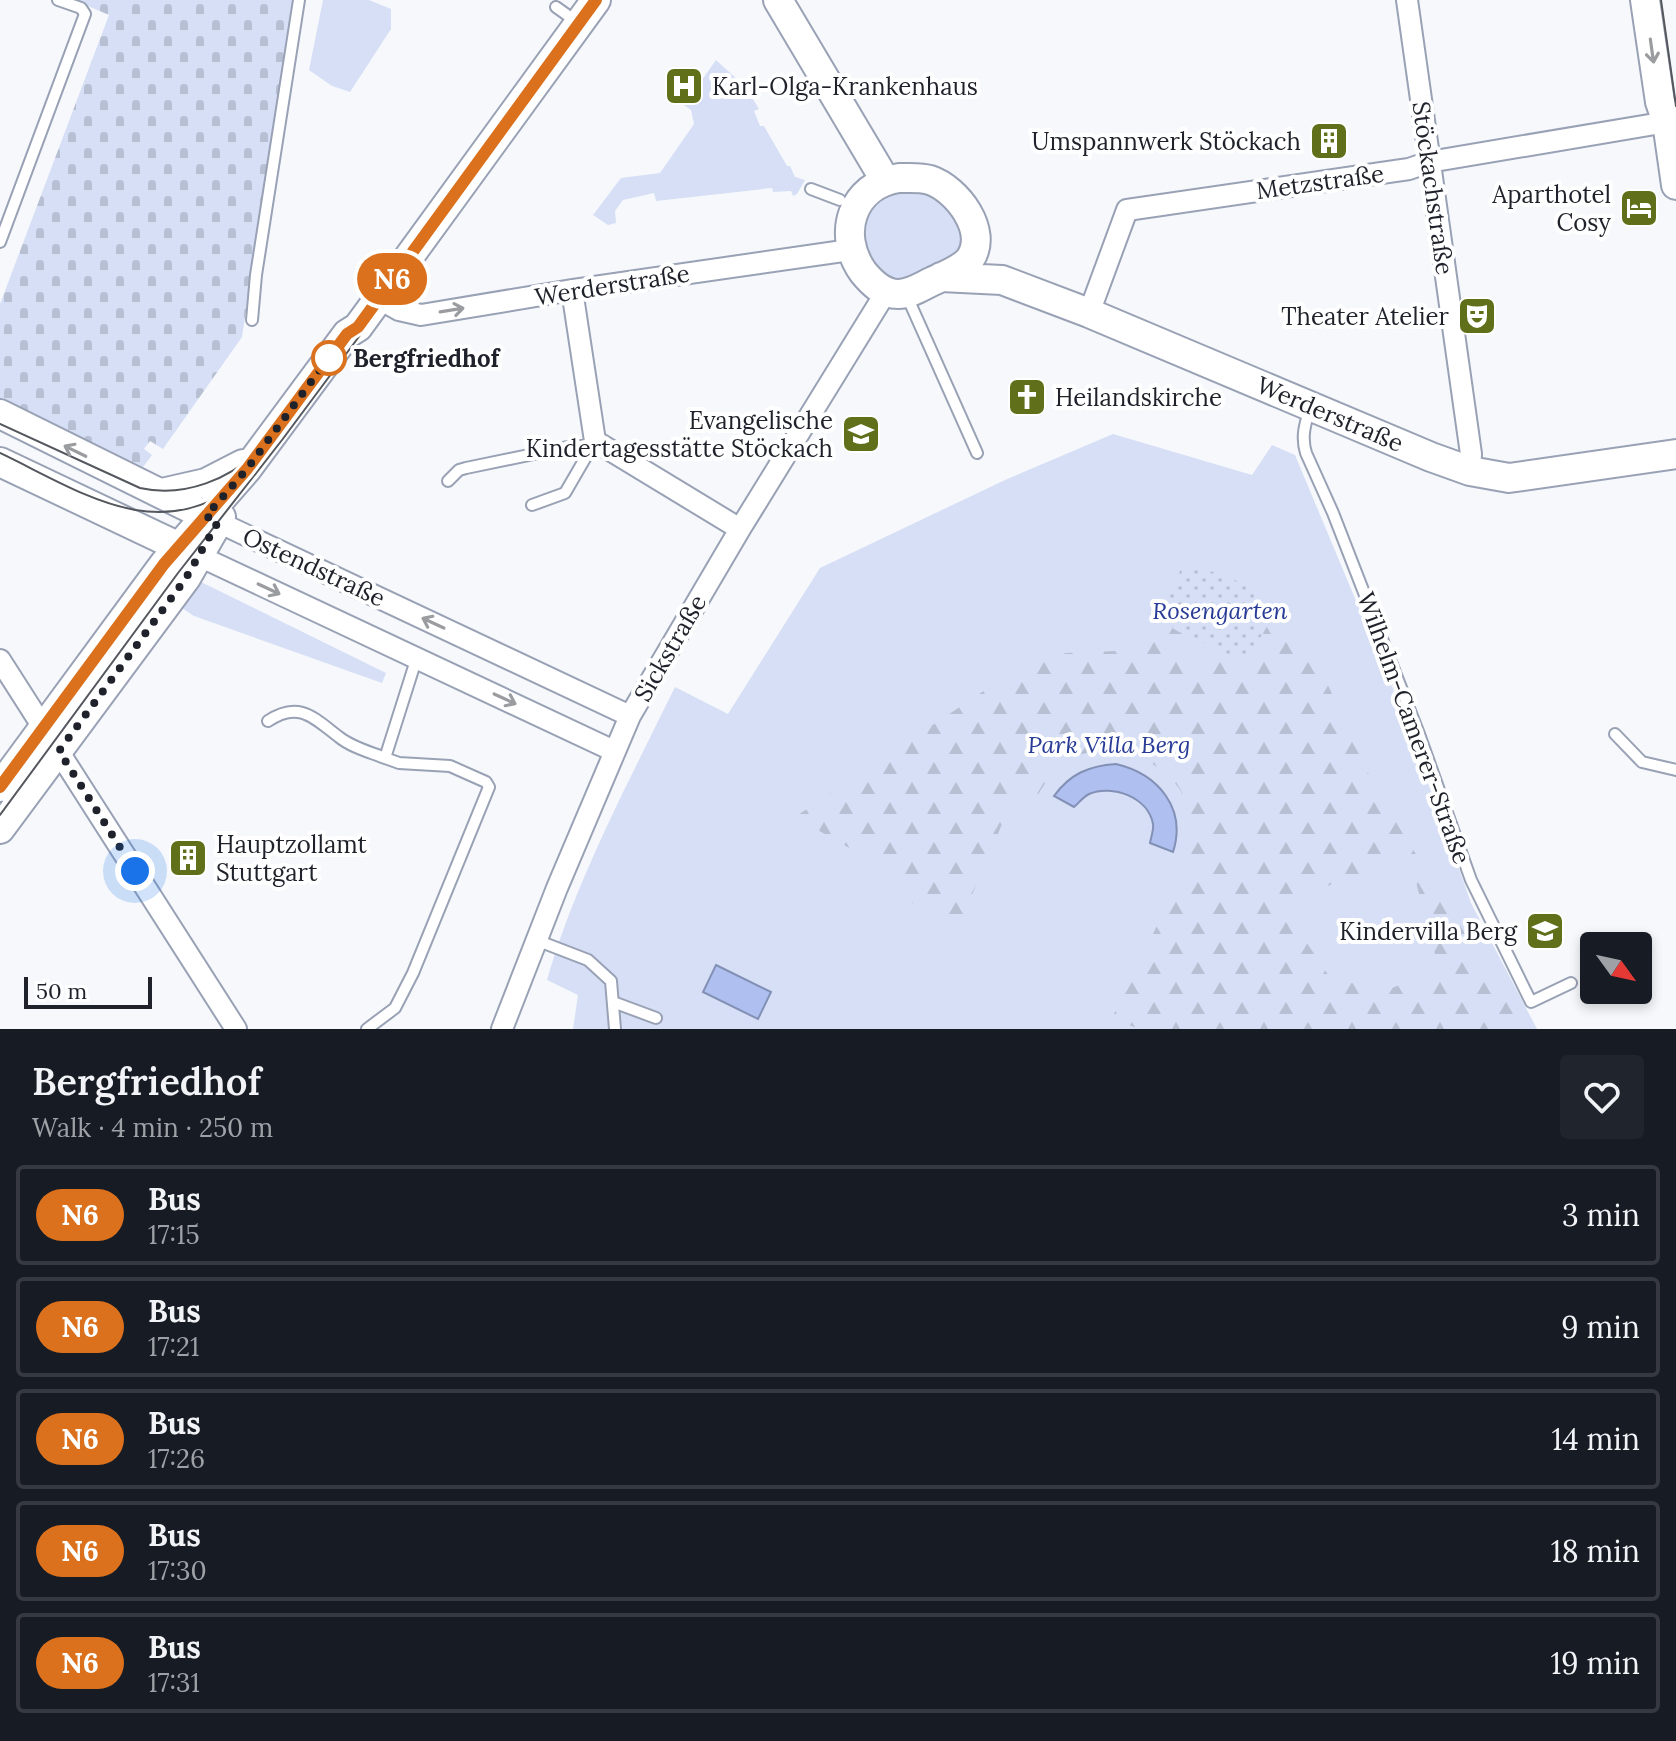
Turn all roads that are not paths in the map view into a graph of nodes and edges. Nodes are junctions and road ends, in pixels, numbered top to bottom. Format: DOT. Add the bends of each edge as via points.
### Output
graph roads {
  1 [pos="58,0"];
  2 [pos="299,0"];
  3 [pos="596,0"];
  4 [pos="778,0"];
  5 [pos="1407,0"];
  6 [pos="1645,0"];
  7 [pos="556,7"];
  8 [pos="579,24"];
  9 [pos="1667,122"];
  10 [pos="1429,162"];
  11 [pos="885,180"];
  12 [pos="1676,185"];
  13 [pos="811,189"];
  14 [pos="840,200"];
  15 [pos="0,242"];
  16 [pos="975,248"];
  17 [pos="850,250"];
  18 [pos="941,277"];
  19 [pos="996,279"];
  20 [pos="572,290"];
  21 [pos="896,293"];
  22 [pos="378,298"];
  23 [pos="1089,313"];
  24 [pos="252,320"];
  25 [pos="358,327"];
  26 [pos="1311,406"];
  27 [pos="0,414"];
  28 [pos="593,444"];
  29 [pos="262,448"];
  30 [pos="977,453"];
  31 [pos="1676,454"];
  32 [pos="0,462"];
  33 [pos="1470,471"];
  34 [pos="135,479"];
  35 [pos="448,481"];
  36 [pos="162,493"];
  37 [pos="532,505"];
  38 [pos="212,519"];
  39 [pos="121,520"];
  40 [pos="740,529"];
  41 [pos="188,552"];
  42 [pos="417,657"];
  43 [pos="0,660"];
  44 [pos="630,716"];
  45 [pos="268,721"];
  46 [pos="44,727"];
  47 [pos="1615,734"];
  48 [pos="59,751"];
  49 [pos="614,751"];
  50 [pos="385,758"];
  51 [pos="1676,770"];
  52 [pos="0,787"];
  53 [pos="0,829"];
  54 [pos="536,940"];
  55 [pos="1571,983"];
  56 [pos="613,1002"];
  57 [pos="656,1018"];
  58 [pos="236,1029"];
  59 [pos="367,1029"];
  60 [pos="502,1029"];
  61 [pos="615,1029"];
  1 -- 15 [label="lane" via="85,14"];
  2 -- 24 [label="lane"];
  3 -- 8 [label="street"];
  4 -- 11 [label="street"];
  5 -- 10 [label="street, Stöckachstraße"];
  6 -- 9 [label="street, one-way"];
  7 -- 8 [label="lane"];
  8 -- 22 [label="street"];
  9 -- 10 [label="street, Metzstraße"];
  9 -- 12 [label="street"];
  10 -- 23 [label="street, Metzstraße" via="1127,210"];
  10 -- 33 [label="street, Stöckachstraße"];
  11 -- 16 [label="street" via="916,178 945,188 965,209"];
  11 -- 17 [label="street" via="856,209"];
  13 -- 14 [label="lane"];
  16 -- 18 [label="street" via="968,262"];
  16 -- 19 [label="street"];
  17 -- 20 [label="street, Werderstraße"];
  17 -- 21 [label="street" via="869,280"];
  18 -- 19 [label="street, Werderstraße"];
  18 -- 21 [label="street"];
  19 -- 23 [label="street, Werderstraße"];
  22 -- 20 [label="street, Werderstraße, one-way" via="421,315"];
  20 -- 28 [label="street"];
  21 -- 30 [label="lane"];
  21 -- 40 [label="street, Sickstraße"];
  22 -- 25 [label="street"];
  23 -- 26 [label="street, Werderstraße"];
  25 -- 29 [label="street" via="347,334"];
  25 -- 38 [label="street" via="355,341"];
  26 -- 33 [label="street, Werderstraße"];
  26 -- 55 [label="lane, Wilhelm-Camerer-Straße" via="1304,424 1306,453 1414,720 1471,880 1531,1002"];
  34 -- 27 [label="street, Ostendstraße, one-way"];
  28 -- 35 [label="lane" via="466,468"];
  28 -- 37 [label="lane" via="565,493"];
  28 -- 40 [label="street"];
  29 -- 36 [label="street" via="225,475"];
  29 -- 38 [label="street"];
  31 -- 33 [label="street, Werderstraße" via="1509,478"];
  32 -- 39 [label="street, Ostendstraße"];
  34 -- 36 [label="street, Ostendstraße"];
  34 -- 39 [label="street" via="142,501"];
  36 -- 38 [label="street, Ostendstraße"];
  38 -- 41 [label="street"];
  44 -- 38 [label="street, Ostendstraße, one-way"];
  39 -- 41 [label="street, Ostendstraße"];
  40 -- 44 [label="street, Sickstraße"];
  41 -- 42 [label="street, Ostendstraße, one-way"];
  41 -- 46 [label="street"];
  41 -- 48 [label="street" via="131,655"];
  42 -- 49 [label="street, Ostendstraße, one-way"];
  42 -- 50 [label="lane"];
  43 -- 46 [label="street"];
  44 -- 49 [label="street, Sickstraße"];
  45 -- 50 [label="lane" via="282,712 309,715 341,739"];
  46 -- 48 [label="street"];
  46 -- 52 [label="street"];
  47 -- 51 [label="lane" via="1642,762"];
  48 -- 53 [label="street"];
  48 -- 58 [label="street"];
  49 -- 54 [label="street, Sickstraße"];
  50 -- 59 [label="lane" via="450,766 489,787 407,985 395,1008"];
  54 -- 56 [label="lane" via="588,960 611,981"];
  54 -- 60 [label="street, Sickstraße"];
  56 -- 57 [label="lane"];
  56 -- 61 [label="lane"];
}
